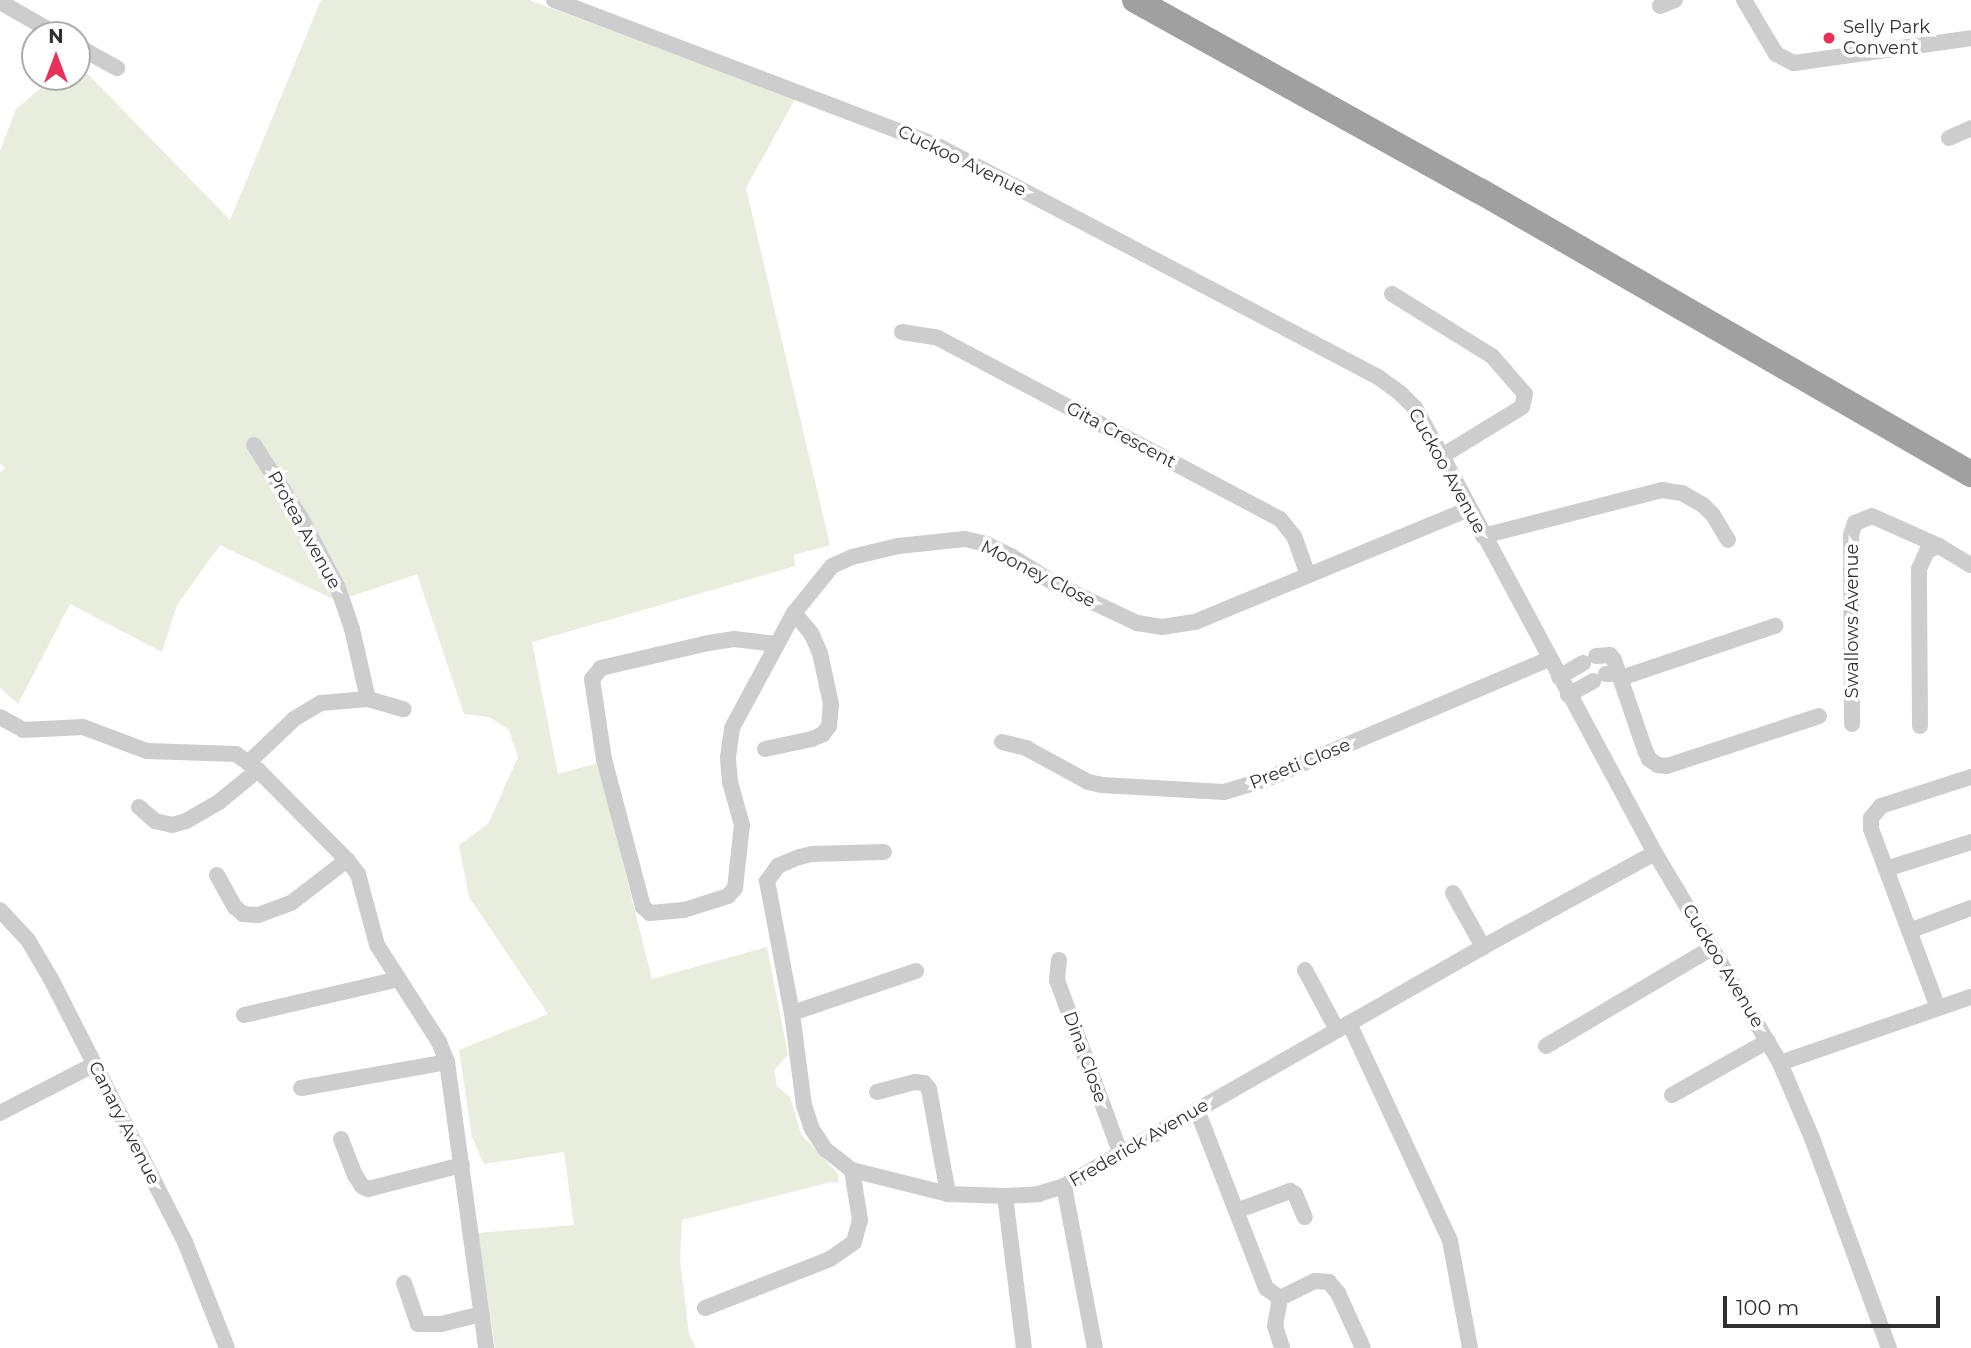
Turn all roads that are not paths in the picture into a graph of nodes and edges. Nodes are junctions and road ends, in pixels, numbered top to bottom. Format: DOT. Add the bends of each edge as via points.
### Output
graph roads {
  1 [pos="554,0"];
  2 [pos="1135,0"];
  3 [pos="1744,0"];
  4 [pos="0,2"];
  5 [pos="33,21"];
  6 [pos="1971,38"];
  7 [pos="91,54"];
  8 [pos="117,68"];
  9 [pos="1971,128"];
  10 [pos="1949,138"];
  11 [pos="1392,294"];
  12 [pos="902,332"];
  13 [pos="254,445"];
  14 [pos="1441,456"];
  15 [pos="1971,474"];
  16 [pos="1469,509"];
  17 [pos="1483,536"];
  18 [pos="1728,540"];
  19 [pos="1939,546"];
  20 [pos="1971,565"];
  21 [pos="1308,575"];
  22 [pos="794,613"];
  23 [pos="1774,626"];
  24 [pos="776,644"];
  25 [pos="1549,659"];
  26 [pos="1559,677"];
  27 [pos="1607,678"];
  28 [pos="1568,695"];
  29 [pos="368,699"];
  30 [pos="404,709"];
  31 [pos="1819,716"];
  32 [pos="0,717"];
  33 [pos="1852,724"];
  34 [pos="1920,726"];
  35 [pos="1002,742"];
  36 [pos="765,749"];
  37 [pos="253,766"];
  38 [pos="1971,777"];
  39 [pos="139,807"];
  40 [pos="1971,842"];
  41 [pos="884,852"];
  42 [pos="1655,853"];
  43 [pos="347,860"];
  44 [pos="1886,869"];
  45 [pos="217,876"];
  46 [pos="1453,893"];
  47 [pos="1971,908"];
  48 [pos="0,909"];
  49 [pos="1909,931"];
  50 [pos="1483,947"];
  51 [pos="1713,948"];
  52 [pos="1059,960"];
  53 [pos="1306,970"];
  54 [pos="916,971"];
  55 [pos="399,979"];
  56 [pos="1971,997"];
  57 [pos="1938,1008"];
  58 [pos="792,1013"];
  59 [pos="244,1015"];
  60 [pos="1343,1027"];
  61 [pos="1768,1041"];
  62 [pos="1546,1046"];
  63 [pos="447,1062"];
  64 [pos="1780,1063"];
  65 [pos="93,1065"];
  66 [pos="301,1088"];
  67 [pos="877,1092"];
  68 [pos="1672,1095"];
  69 [pos="1197,1110"];
  70 [pos="0,1113"];
  71 [pos="341,1139"];
  72 [pos="1121,1152"];
  73 [pos="462,1165"];
  74 [pos="852,1170"];
  75 [pos="1064,1186"];
  76 [pos="948,1194"];
  77 [pos="1005,1196"];
  78 [pos="1236,1211"];
  79 [pos="1305,1217"];
  80 [pos="404,1283"];
  81 [pos="1280,1298"];
  82 [pos="705,1308"];
  83 [pos="482,1314"];
  84 [pos="227,1348"];
  85 [pos="486,1348"];
  86 [pos="1024,1348"];
  87 [pos="1095,1348"];
  88 [pos="1282,1348"];
  89 [pos="1363,1348"];
  90 [pos="1470,1348"];
  91 [pos="1889,1348"];
  1 -- 14 [label="street, Cuckoo Avenue" via="890,126 971,162 1391,385 1415,408"];
  2 -- 15 [label="highway" via="1492,198"];
  3 -- 6 [label="street" via="1776,54 1794,64"];
  4 -- 5 [label="street"];
  7 -- 8 [label="street"];
  9 -- 10 [label="street"];
  11 -- 14 [label="street" via="1492,356 1525,394 1522,407"];
  12 -- 21 [label="street, Gita Crescent" via="938,338 1280,519 1294,536"];
  13 -- 29 [label="street, Protea Avenue" via="301,518 338,588"];
  14 -- 16 [label="street, Cuckoo Avenue"];
  16 -- 17 [label="street, Cuckoo Avenue"];
  16 -- 21 [label="street, Mooney Close"];
  17 -- 18 [label="street" via="1662,490 1682,493 1703,505"];
  17 -- 25 [label="street, Cuckoo Avenue"];
  19 -- 20 [label="street, Swallows Avenue"];
  19 -- 33 [label="street, Swallows Avenue" via="1872,516 1855,523 1851,535"];
  19 -- 34 [label="street" via="1922,556 1919,569"];
  21 -- 22 [label="street, Mooney Close" via="1195,622 1151,628 1057,585 986,544 944,539 852,557 832,566"];
  22 -- 24 [label="street, Mooney Close"];
  22 -- 36 [label="street" via="820,653 831,704 829,726 812,740"];
  23 -- 27 [label="street"];
  24 -- 24 [label="street, Mooney Close" via="735,722 729,743 730,782 742,825 739,877 728,896 650,913 643,907 602,750 592,679 601,668 704,644 734,639"];
  25 -- 26 [label="street, Cuckoo Avenue"];
  25 -- 35 [label="street, Preeti Close" via="1264,780 1224,792 1088,782 1026,748"];
  26 -- 27 [label="street" via="1609,655"];
  26 -- 28 [label="street, Cuckoo Avenue"];
  27 -- 28 [label="street"];
  27 -- 31 [label="street" via="1649,759 1658,765 1667,766"];
  28 -- 42 [label="street, Cuckoo Avenue"];
  29 -- 30 [label="street"];
  29 -- 37 [label="street" via="321,703 306,709"];
  32 -- 37 [label="street" via="23,730 83,727 132,749 236,754"];
  37 -- 39 [label="street" via="219,802 186,821 172,825 155,821"];
  37 -- 43 [label="street"];
  38 -- 44 [label="street" via="1875,810 1871,829"];
  40 -- 44 [label="street"];
  41 -- 58 [label="street, Frederick Avenue" via="812,854 788,860 771,873 768,891"];
  42 -- 50 [label="street, Frederick Avenue"];
  42 -- 51 [label="street, Cuckoo Avenue"];
  43 -- 45 [label="street" via="291,903 258,915 243,914 235,907"];
  43 -- 55 [label="street" via="358,874 377,945"];
  44 -- 49 [label="street"];
  46 -- 50 [label="street"];
  47 -- 49 [label="street"];
  48 -- 65 [label="street, Canary Avenue" via="28,940"];
  49 -- 57 [label="street"];
  50 -- 60 [label="street, Frederick Avenue"];
  51 -- 61 [label="street, Cuckoo Avenue"];
  51 -- 62 [label="street"];
  52 -- 72 [label="street, Dina Close" via="1057,980"];
  53 -- 60 [label="street"];
  54 -- 58 [label="street"];
  55 -- 59 [label="street"];
  55 -- 63 [label="street"];
  56 -- 57 [label="street"];
  57 -- 64 [label="street"];
  58 -- 74 [label="street, Frederick Avenue" via="804,1105 812,1129 825,1149"];
  60 -- 69 [label="street, Frederick Avenue"];
  60 -- 90 [label="street" via="1443,1223"];
  61 -- 64 [label="street, Cuckoo Avenue"];
  61 -- 68 [label="street"];
  63 -- 66 [label="street"];
  63 -- 73 [label="street"];
  64 -- 91 [label="street, Cuckoo Avenue"];
  65 -- 70 [label="street"];
  65 -- 84 [label="street, Canary Avenue" via="185,1242"];
  67 -- 76 [label="street" via="915,1082 924,1083 929,1090"];
  69 -- 72 [label="street, Frederick Avenue"];
  69 -- 78 [label="street"];
  71 -- 73 [label="street" via="355,1175 368,1189"];
  72 -- 75 [label="street, Frederick Avenue"];
  73 -- 83 [label="street"];
  74 -- 76 [label="street, Frederick Avenue"];
  74 -- 82 [label="street" via="860,1220 854,1242 830,1259"];
  75 -- 77 [label="street, Frederick Avenue" via="1038,1194"];
  75 -- 87 [label="street"];
  76 -- 77 [label="street, Frederick Avenue"];
  77 -- 86 [label="street"];
  78 -- 79 [label="street" via="1290,1191"];
  78 -- 81 [label="street" via="1266,1288"];
  80 -- 83 [label="street" via="418,1324 427,1327"];
  81 -- 88 [label="street" via="1275,1326"];
  81 -- 89 [label="street" via="1315,1281 1329,1282"];
  83 -- 85 [label="street"];
}
